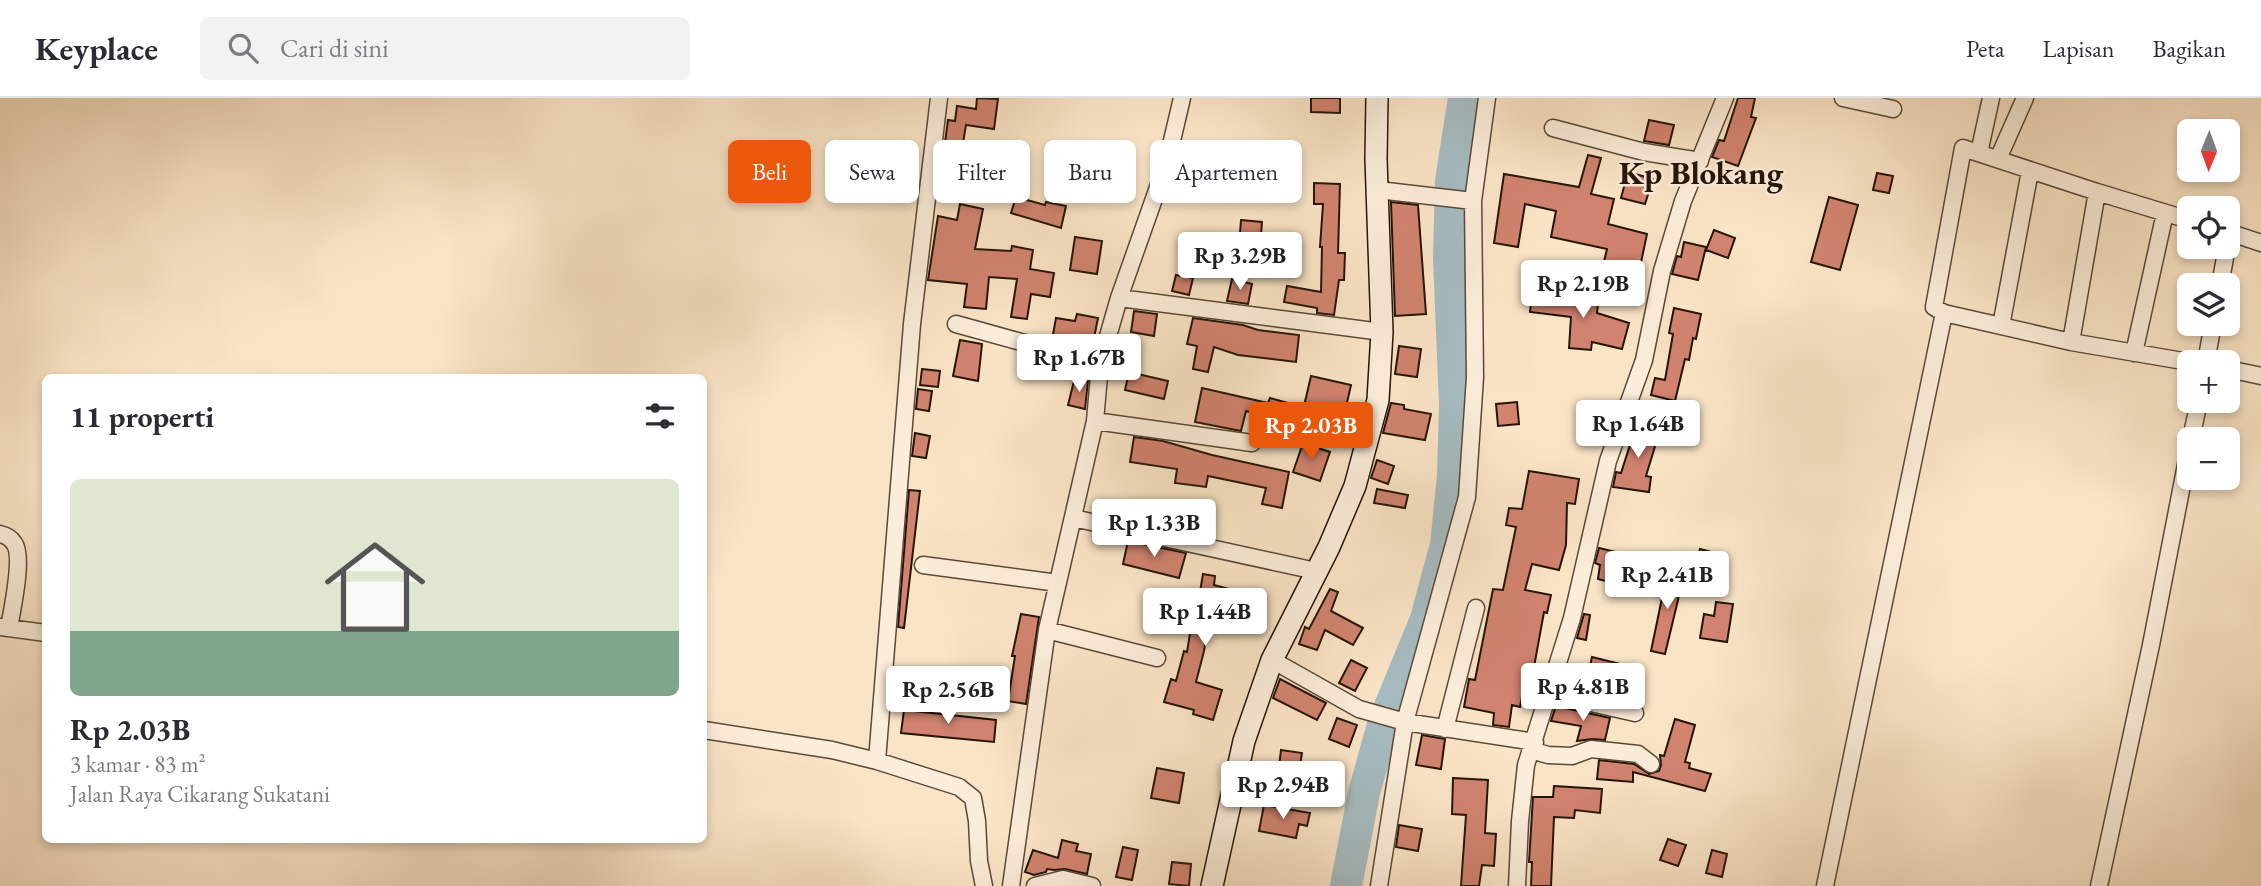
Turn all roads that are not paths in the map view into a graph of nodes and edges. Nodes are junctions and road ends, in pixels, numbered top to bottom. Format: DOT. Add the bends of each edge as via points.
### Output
graph roads {
  1 [pos="939,98"];
  2 [pos="1182,98"];
  3 [pos="1377,98"];
  4 [pos="1487,98"];
  5 [pos="1725,98"];
  6 [pos="1843,98"];
  7 [pos="1991,98"];
  8 [pos="2025,98"];
  9 [pos="1893,109"];
  10 [pos="1553,128"];
  11 [pos="1979,153"];
  12 [pos="1998,159"];
  13 [pos="1700,161"];
  14 [pos="2030,171"];
  15 [pos="1378,190"];
  16 [pos="2096,192"];
  17 [pos="1469,200"];
  18 [pos="2165,213"];
  19 [pos="2177,216"];
  20 [pos="2240,240"];
  21 [pos="2261,243"];
  22 [pos="1119,298"];
  23 [pos="1944,313"];
  24 [pos="956,324"];
  25 [pos="2001,326"];
  26 [pos="1382,332"];
  27 [pos="2071,342"];
  28 [pos="2134,353"];
  29 [pos="2177,360"];
  30 [pos="1100,364"];
  31 [pos="2240,372"];
  32 [pos="2261,376"];
  33 [pos="1095,421"];
  34 [pos="1252,443"];
  35 [pos="2181,490"];
  36 [pos="1073,518"];
  37 [pos="0,534"];
  38 [pos="923,565"];
  39 [pos="1316,571"];
  40 [pos="1058,583"];
  41 [pos="1476,608"];
  42 [pos="5,627"];
  43 [pos="1047,630"];
  44 [pos="42,632"];
  45 [pos="1157,659"];
  46 [pos="1272,660"];
  47 [pos="1547,693"];
  48 [pos="1635,713"];
  49 [pos="1402,721"];
  50 [pos="1445,729"];
  51 [pos="707,730"];
  52 [pos="1533,746"];
  53 [pos="873,760"];
  54 [pos="1651,764"];
  55 [pos="984,886"];
  56 [pos="1011,886"];
  57 [pos="1026,886"];
  58 [pos="1035,886"];
  59 [pos="1092,886"];
  60 [pos="1212,886"];
  61 [pos="1379,886"];
  62 [pos="1517,886"];
  63 [pos="1825,886"];
  64 [pos="2099,886"];
  1 -- 53 [label="street" via="912,324"];
  2 -- 22 [label="street" via="1167,162"];
  3 -- 15 [label="main road"];
  4 -- 17 [label="street"];
  5 -- 13 [label="street"];
  6 -- 9 [label="street"];
  7 -- 11 [label="street"];
  8 -- 12 [label="street"];
  10 -- 13 [label="street"];
  11 -- 12 [label="street"];
  11 -- 23 [label="street" via="1963,148 1934,307"];
  12 -- 14 [label="street"];
  13 -- 47 [label="street" via="1662,271 1644,360 1608,461 1572,618"];
  14 -- 16 [label="street"];
  14 -- 25 [label="street"];
  15 -- 17 [label="street"];
  15 -- 26 [label="main road"];
  16 -- 18 [label="street"];
  16 -- 27 [label="street"];
  17 -- 49 [label="street" via="1475,377 1467,496"];
  18 -- 19 [label="street"];
  18 -- 28 [label="street"];
  20 -- 21 [label="street"];
  22 -- 26 [label="street"];
  22 -- 30 [label="street"];
  23 -- 25 [label="street"];
  23 -- 63 [label="street"];
  24 -- 30 [label="street"];
  25 -- 27 [label="street"];
  26 -- 39 [label="main road" via="1378,400 1366,449 1355,486"];
  27 -- 28 [label="street"];
  28 -- 29 [label="street"];
  30 -- 33 [label="street"];
  31 -- 32 [label="street"];
  33 -- 34 [label="street"];
  33 -- 36 [label="street"];
  35 -- 64 [label="street"];
  36 -- 39 [label="street"];
  36 -- 40 [label="street"];
  37 -- 42 [label="street" via="15,543 19,556"];
  38 -- 40 [label="street"];
  39 -- 46 [label="main road"];
  40 -- 43 [label="street"];
  41 -- 50 [label="street"];
  42 -- 44 [label="street"];
  43 -- 45 [label="street"];
  43 -- 56 [label="street"];
  46 -- 49 [label="street" via="1359,709"];
  46 -- 60 [label="main road" via="1244,741"];
  47 -- 48 [label="street"];
  47 -- 52 [label="street"];
  49 -- 50 [label="street"];
  49 -- 61 [label="street"];
  50 -- 52 [label="street"];
  51 -- 53 [label="street"];
  52 -- 54 [label="street" via="1548,755 1572,756 1591,748 1638,754"];
  52 -- 62 [label="street" via="1520,821"];
  53 -- 55 [label="street" via="959,787 972,798"];
  56 -- 57 [label="street"];
  58 -- 59 [label="street" via="1063,879"];
}
